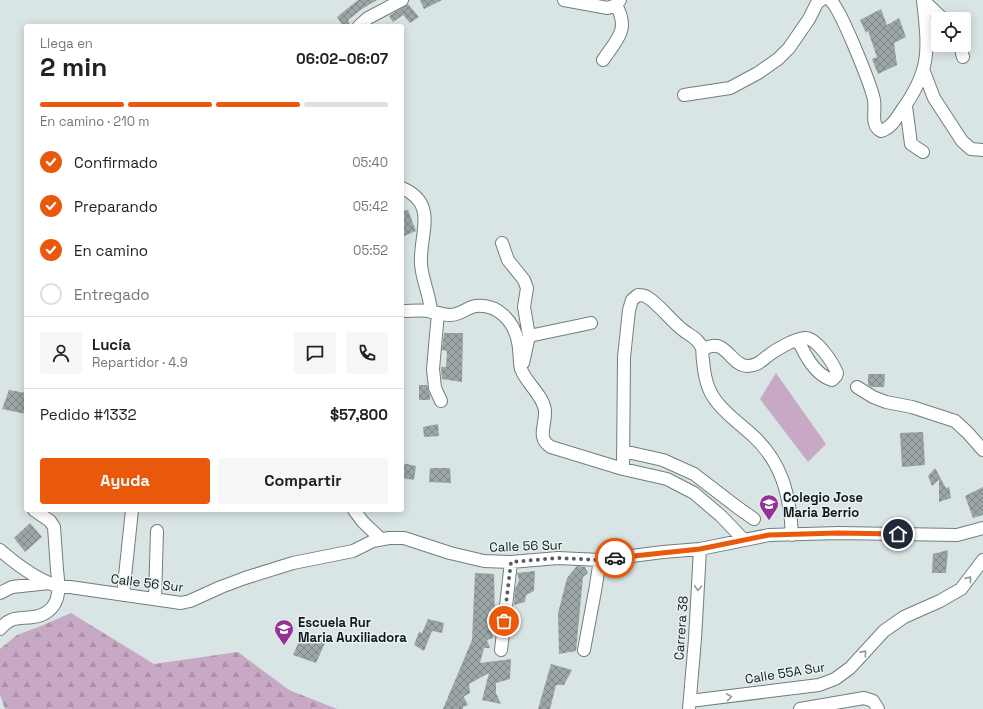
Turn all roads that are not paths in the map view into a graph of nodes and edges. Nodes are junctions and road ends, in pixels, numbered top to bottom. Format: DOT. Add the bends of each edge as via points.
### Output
graph roads {
  1 [pos="402,0"];
  2 [pos="564,0"];
  3 [pos="821,0"];
  4 [pos="830,0"];
  5 [pos="923,0"];
  6 [pos="618,3"];
  7 [pos="936,12"];
  8 [pos="361,24"];
  9 [pos="962,52"];
  10 [pos="963,58"];
  11 [pos="603,60"];
  12 [pos="924,72"];
  13 [pos="684,95"];
  14 [pos="906,106"];
  15 [pos="983,150"];
  16 [pos="923,152"];
  17 [pos="404,189"];
  18 [pos="502,243"];
  19 [pos="404,311"];
  20 [pos="435,312"];
  21 [pos="591,323"];
  22 [pos="530,336"];
  23 [pos="798,340"];
  24 [pos="702,349"];
  25 [pos="522,370"];
  26 [pos="857,387"];
  27 [pos="441,401"];
  28 [pos="983,450"];
  29 [pos="623,451"];
  30 [pos="623,469"];
  31 [pos="37,512"];
  32 [pos="132,512"];
  33 [pos="356,512"];
  34 [pos="754,519"];
  35 [pos="983,528"];
  36 [pos="157,531"];
  37 [pos="792,535"];
  38 [pos="382,539"];
  39 [pos="744,540"];
  40 [pos="700,549"];
  41 [pos="0,550"];
  42 [pos="600,560"];
  43 [pos="983,560"];
  44 [pos="511,562"];
  45 [pos="54,585"];
  46 [pos="0,593"];
  47 [pos="123,595"];
  48 [pos="155,599"];
  49 [pos="0,629"];
  50 [pos="501,650"];
  51 [pos="584,650"];
  52 [pos="690,705"];
  53 [pos="800,709"];
  54 [pos="878,709"];
  1 -- 8 [label="street"];
  2 -- 6 [label="street" via="608,8"];
  3 -- 13 [label="street" via="816,3 789,48 778,59 730,88"];
  4 -- 14 [label="street" via="837,9 872,91 874,124 877,129 881,131 888,128"];
  5 -- 7 [label="street"];
  5 -- 12 [label="street" via="927,49"];
  6 -- 11 [label="street" via="623,25 621,34"];
  9 -- 10 [label="street"];
  12 -- 14 [label="street"];
  12 -- 15 [label="street" via="934,98 954,130 971,149"];
  14 -- 16 [label="street" via="911,144"];
  17 -- 20 [label="street" via="412,192 421,204 426,219 421,262 423,277"];
  18 -- 22 [label="street" via="508,260 524,280 527,288 524,307"];
  19 -- 20 [label="street"];
  20 -- 25 [label="street" via="460,314 474,306 488,306 503,314 514,329"];
  20 -- 27 [label="street" via="433,369 435,388"];
  21 -- 22 [label="street"];
  22 -- 25 [label="street"];
  23 -- 24 [label="street" via="756,365 746,366 738,363 720,347"];
  24 -- 29 [label="street" via="694,337 646,296 638,295 632,300 624,357"];
  24 -- 37 [label="street" via="707,385 714,398 763,445 782,476 790,504"];
  25 -- 30 [label="street" via="543,402 545,411 542,437 545,443"];
  26 -- 28 [label="street" via="886,402 912,407 955,421"];
  29 -- 30 [label="street"];
  29 -- 34 [label="street" via="663,460 694,474"];
  30 -- 39 [label="street" via="667,480 694,493"];
  31 -- 45 [label="street" via="54,527"];
  32 -- 47 [label="street"];
  33 -- 38 [label="street"];
  35 -- 37 [label="street, Calle 56 Sur" via="957,535"];
  36 -- 48 [label="street"];
  37 -- 39 [label="street, Calle 56 Sur" via="769,535"];
  38 -- 44 [label="street, Calle 56 Sur" via="404,538 484,561"];
  38 -- 48 [label="street, Calle 56 Sur" via="353,551 293,563 245,578 190,601 181,603"];
  39 -- 40 [label="street, Calle 56 Sur"];
  40 -- 42 [label="street, Calle 56 Sur"];
  40 -- 52 [label="street, Carrera 38, one-way"];
  41 -- 45 [label="street" via="18,565"];
  42 -- 44 [label="street, Calle 56 Sur" via="558,558"];
  42 -- 51 [label="street"];
  52 -- 43 [label="street, Calle 55A Sur, one-way" via="819,685 835,679 850,668 884,631 904,617 960,589"];
  44 -- 50 [label="street"];
  45 -- 46 [label="street, Calle 56 Sur" via="12,587"];
  45 -- 47 [label="street, Calle 56 Sur"];
  45 -- 49 [label="street" via="57,598 52,608 44,615 8,620"];
  47 -- 48 [label="street, Calle 56 Sur"];
  53 -- 54 [label="street" via="864,698 873,701"];
}
